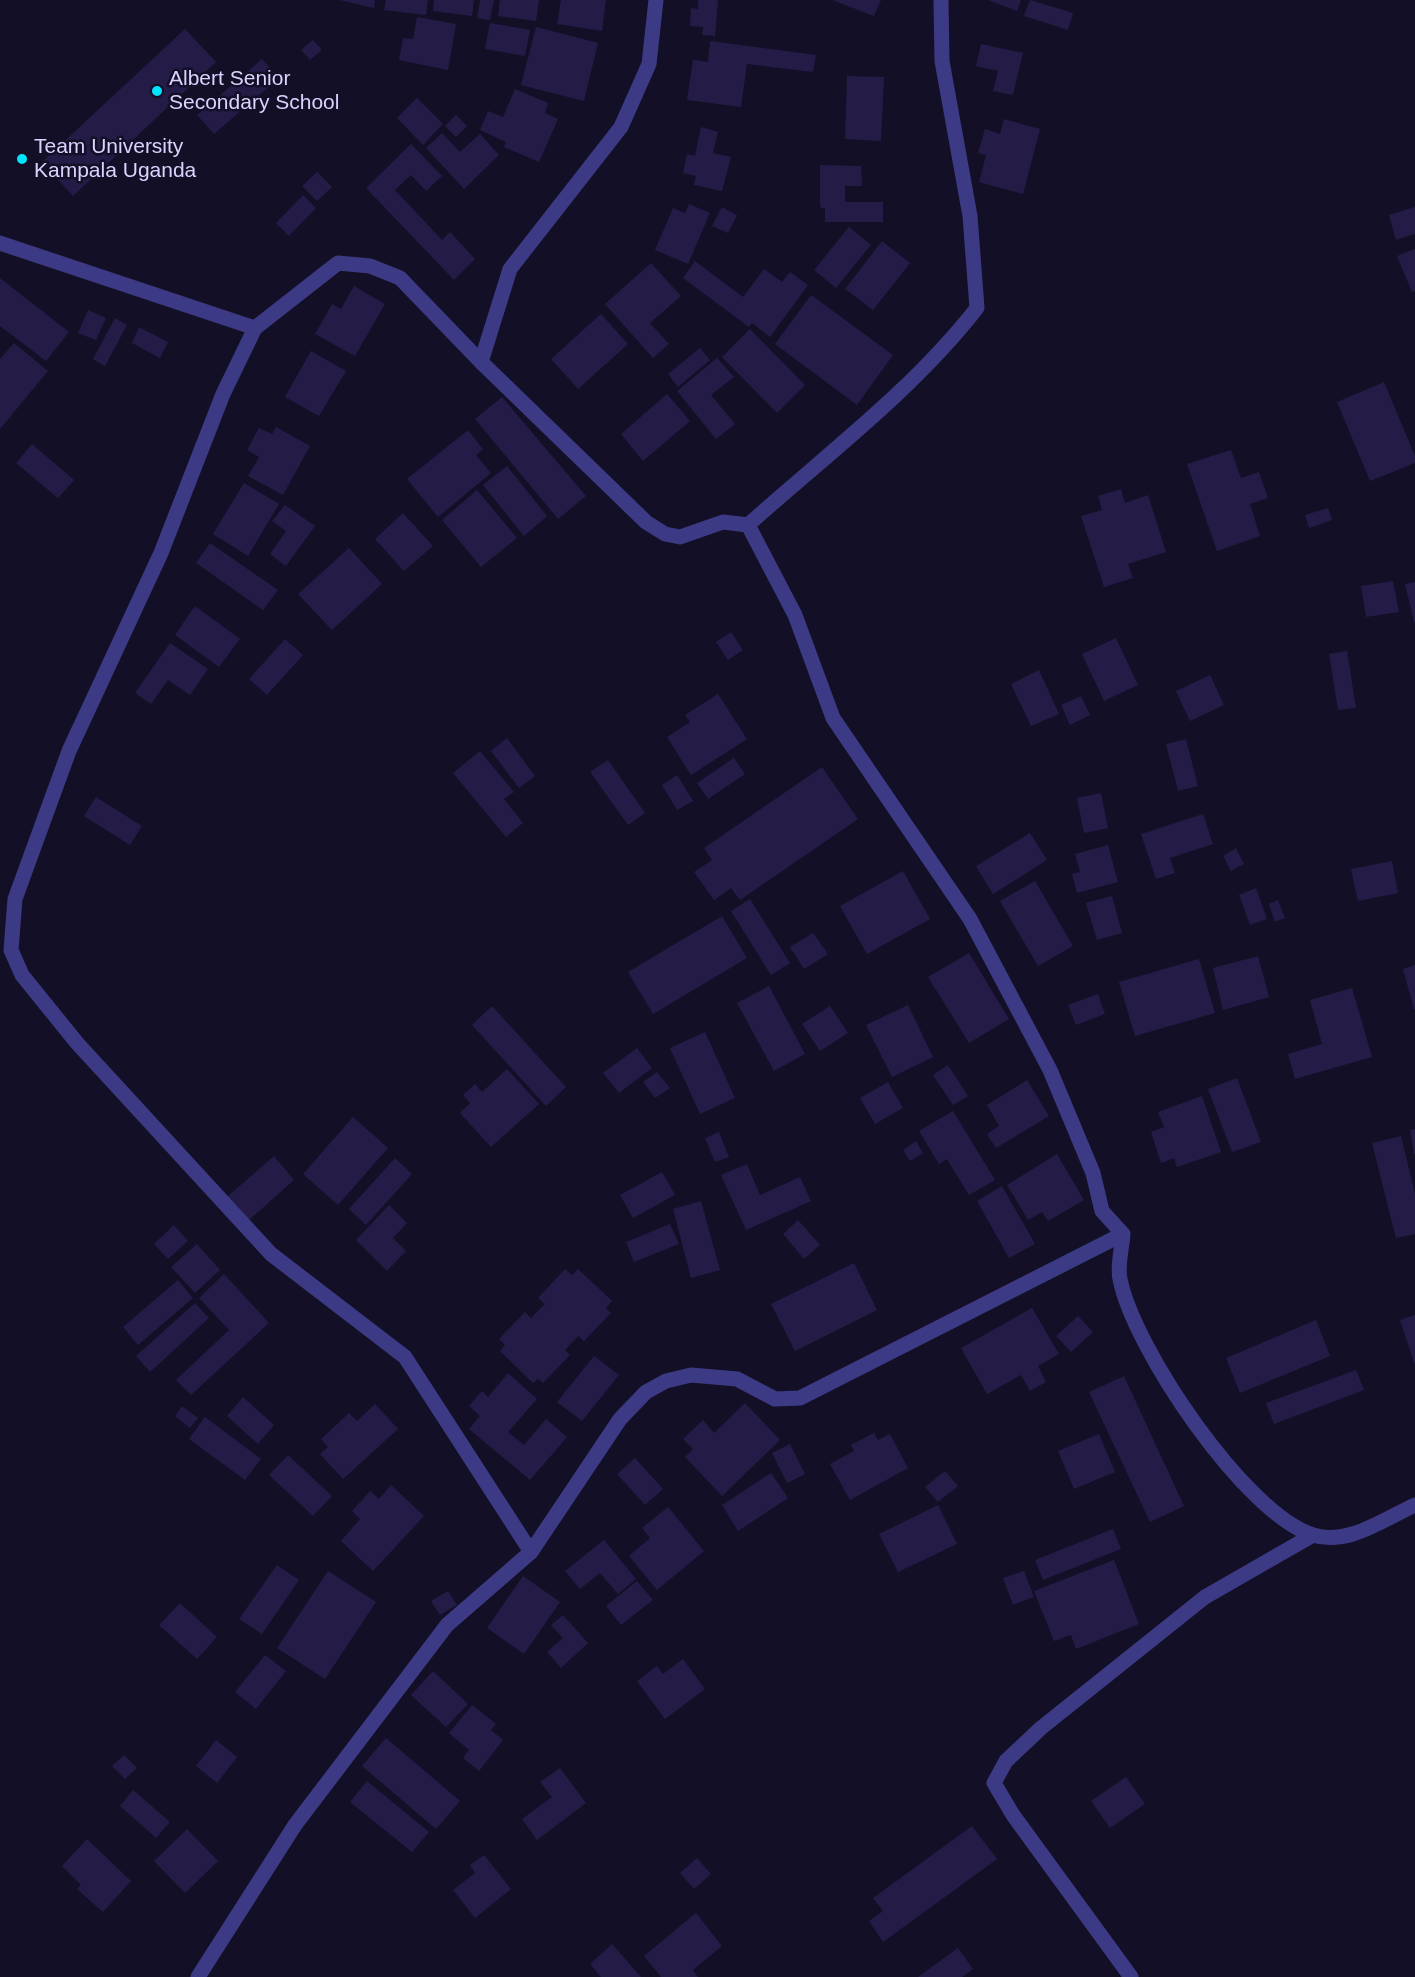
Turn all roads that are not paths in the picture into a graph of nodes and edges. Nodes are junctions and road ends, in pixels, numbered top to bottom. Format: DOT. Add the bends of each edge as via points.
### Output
graph roads {
  1 [pos="656,0"];
  2 [pos="941,0"];
  3 [pos="0,243"];
  4 [pos="255,327"];
  5 [pos="481,362"];
  6 [pos="748,525"];
  7 [pos="1124,1234"];
  8 [pos="1415,1505"];
  9 [pos="1313,1535"];
  10 [pos="531,1552"];
  11 [pos="198,1977"];
  12 [pos="1131,1977"];
  1 -- 5 [label="street" via="649,64 621,127 510,269"];
  2 -- 6 [label="street" via="942,61 970,216 977,308 954,338 894,398"];
  3 -- 4 [label="street"];
  4 -- 5 [label="street" via="338,263 370,266 400,278"];
  4 -- 10 [label="street" via="223,394 161,553 69,751 15,898 11,950 22,975 77,1043 271,1254 405,1357"];
  5 -- 6 [label="street" via="646,522 665,534 680,537 723,522"];
  6 -- 7 [label="street" via="795,615 833,718 970,920 1050,1070 1093,1173 1102,1211"];
  7 -- 9 [label="street" via="1119,1278 1141,1340 1211,1447 1271,1510"];
  7 -- 10 [label="street" via="800,1398 775,1399 737,1379 691,1375 666,1381 646,1392 620,1419"];
  8 -- 9 [label="street" via="1343,1538"];
  9 -- 12 [label="street" via="1205,1597 1041,1728 1006,1761 994,1783"];
  10 -- 11 [label="street" via="447,1625 295,1825"];
}
